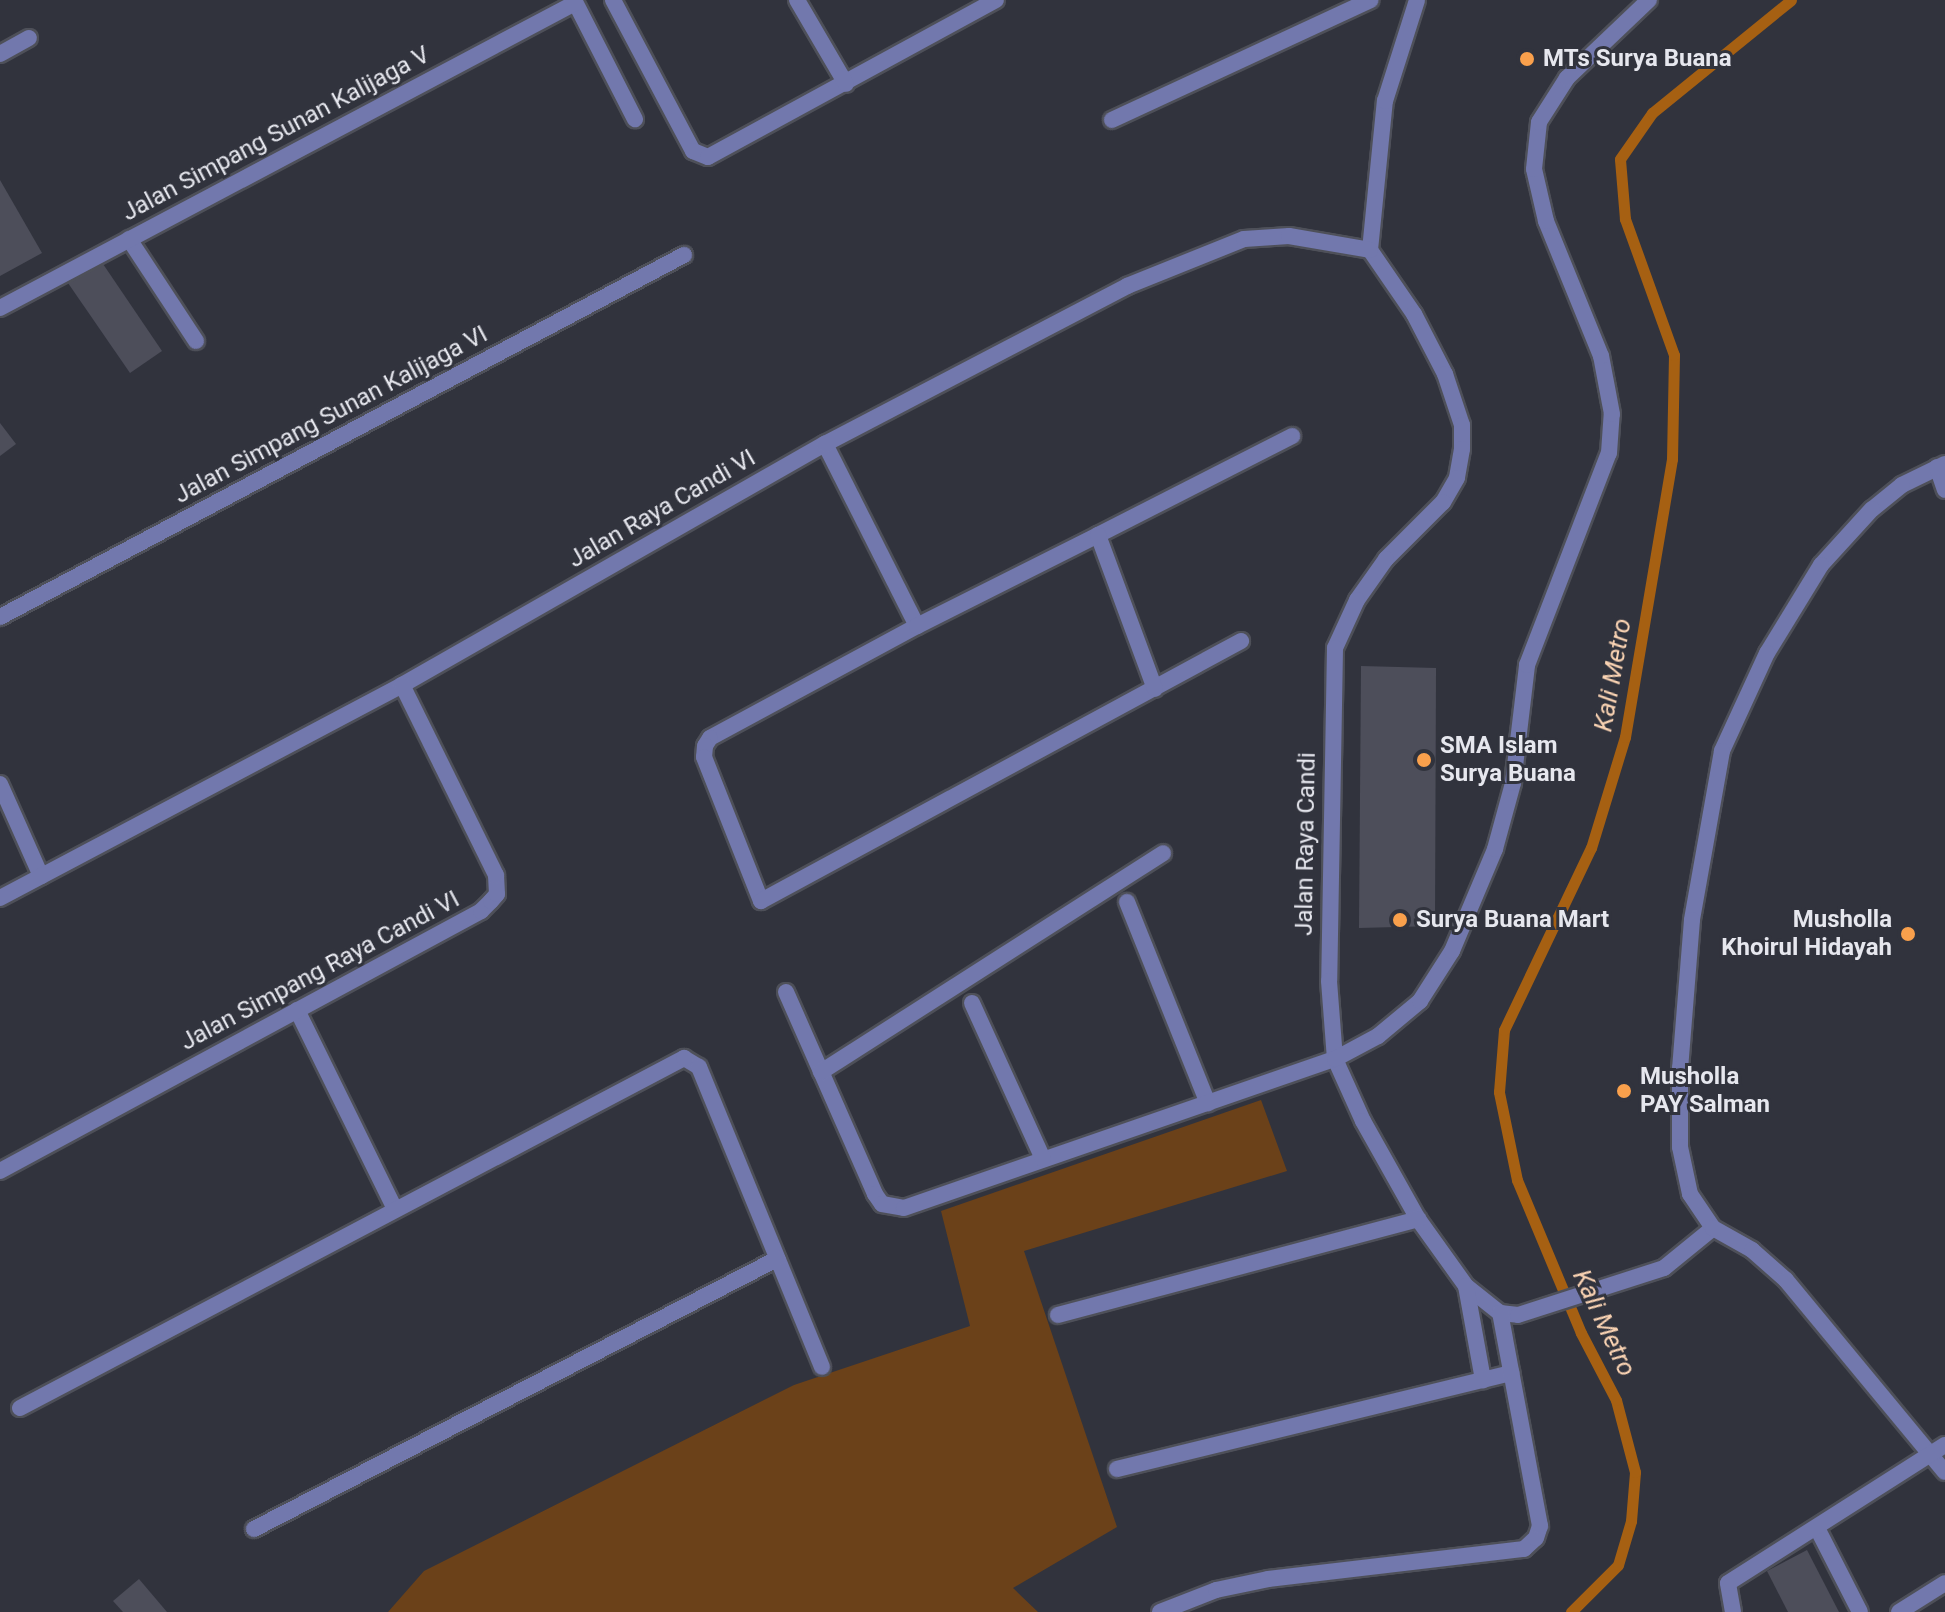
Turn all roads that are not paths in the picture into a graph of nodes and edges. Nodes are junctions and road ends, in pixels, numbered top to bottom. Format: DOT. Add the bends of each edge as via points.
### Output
graph roads {
  1 [pos="613,0"];
  2 [pos="797,0"];
  3 [pos="1370,0"];
  4 [pos="1417,0"];
  5 [pos="1649,0"];
  6 [pos="575,1"];
  7 [pos="986,2"];
  8 [pos="29,38"];
  9 [pos="0,54"];
  10 [pos="846,84"];
  11 [pos="635,119"];
  12 [pos="1112,120"];
  13 [pos="129,239"];
  14 [pos="1370,250"];
  15 [pos="684,255"];
  16 [pos="0,308"];
  17 [pos="196,341"];
  18 [pos="1292,436"];
  19 [pos="825,444"];
  20 [pos="1941,465"];
  21 [pos="1945,490"];
  22 [pos="1098,535"];
  23 [pos="0,617"];
  24 [pos="917,626"];
  25 [pos="1241,641"];
  26 [pos="402,685"];
  27 [pos="1155,689"];
  28 [pos="0,784"];
  29 [pos="1163,853"];
  30 [pos="41,876"];
  31 [pos="0,898"];
  32 [pos="1127,902"];
  33 [pos="786,992"];
  34 [pos="972,1003"];
  35 [pos="297,1010"];
  36 [pos="1335,1059"];
  37 [pos="821,1072"];
  38 [pos="1208,1103"];
  39 [pos="1043,1159"];
  40 [pos="0,1171"];
  41 [pos="395,1209"];
  42 [pos="1418,1219"];
  43 [pos="1713,1228"];
  44 [pos="777,1259"];
  45 [pos="1466,1286"];
  46 [pos="1500,1313"];
  47 [pos="1058,1315"];
  48 [pos="822,1367"];
  49 [pos="1511,1373"];
  50 [pos="1483,1380"];
  51 [pos="20,1408"];
  52 [pos="1938,1450"];
  53 [pos="1117,1469"];
  54 [pos="1945,1472"];
  55 [pos="1817,1528"];
  56 [pos="254,1529"];
  57 [pos="1945,1583"];
  58 [pos="1160,1612"];
  59 [pos="1733,1612"];
  60 [pos="1860,1612"];
  61 [pos="1899,1612"];
  1 -- 10 [label="street" via="699,155 708,157"];
  2 -- 10 [label="street"];
  3 -- 12 [label="street"];
  4 -- 14 [label="street" via="1385,101"];
  5 -- 36 [label="street" via="1567,78 1539,122 1534,169 1546,221 1601,356 1612,414 1609,453 1595,496 1527,665 1513,783 1495,849 1452,951 1420,1001 1378,1036"];
  6 -- 11 [label="street"];
  6 -- 13 [label="street, Jalan Simpang Sunan Kalijaga V"];
  7 -- 10 [label="street"];
  8 -- 9 [label="street"];
  13 -- 16 [label="street, Jalan Simpang Sunan Kalijaga V"];
  13 -- 17 [label="street"];
  14 -- 19 [label="street, Jalan Raya Candi VI" via="1289,236 1218,246 1020,339"];
  14 -- 36 [label="street, Jalan Raya Candi" via="1414,314 1445,374 1462,425 1462,449 1457,478 1443,502 1386,559 1357,600 1335,648 1329,919"];
  15 -- 23 [label="street, Jalan Simpang Sunan Kalijaga VI"];
  18 -- 22 [label="street"];
  19 -- 24 [label="street"];
  19 -- 26 [label="street, Jalan Raya Candi VI"];
  20 -- 21 [label="street"];
  20 -- 43 [label="street" via="1902,485 1872,509 1821,565 1767,653 1722,751 1692,920 1680,1068 1683,1159 1690,1194"];
  22 -- 24 [label="street"];
  22 -- 27 [label="street"];
  24 -- 27 [label="street" via="710,738 705,746 704,757 761,901"];
  25 -- 27 [label="street"];
  26 -- 30 [label="street, Jalan Raya Candi VI"];
  26 -- 35 [label="street, Jalan Simpang Raya Candi VI" via="496,875 497,894 481,911"];
  28 -- 30 [label="street"];
  29 -- 37 [label="street"];
  30 -- 31 [label="street, Jalan Raya Candi VI"];
  32 -- 38 [label="street"];
  33 -- 37 [label="street"];
  34 -- 39 [label="street"];
  35 -- 40 [label="street, Jalan Simpang Raya Candi VI"];
  35 -- 41 [label="street"];
  36 -- 38 [label="street"];
  36 -- 42 [label="street, Jalan Raya Candi"];
  37 -- 39 [label="street" via="882,1204 904,1208"];
  38 -- 39 [label="street"];
  41 -- 44 [label="street" via="684,1058 699,1067"];
  41 -- 51 [label="street"];
  42 -- 45 [label="street, Jalan Raya Candi"];
  42 -- 47 [label="street"];
  43 -- 46 [label="street" via="1664,1268 1518,1315"];
  43 -- 52 [label="street" via="1752,1250 1786,1280"];
  44 -- 48 [label="street"];
  44 -- 56 [label="street"];
  45 -- 46 [label="street, Jalan Raya Candi"];
  45 -- 50 [label="street"];
  46 -- 49 [label="street"];
  49 -- 50 [label="street"];
  49 -- 58 [label="street" via="1540,1526 1524,1549 1268,1579 1216,1590"];
  50 -- 53 [label="street"];
  52 -- 54 [label="street"];
  52 -- 55 [label="street"];
  55 -- 59 [label="street" via="1728,1583"];
  55 -- 60 [label="street"];
  57 -- 61 [label="street"];
}
